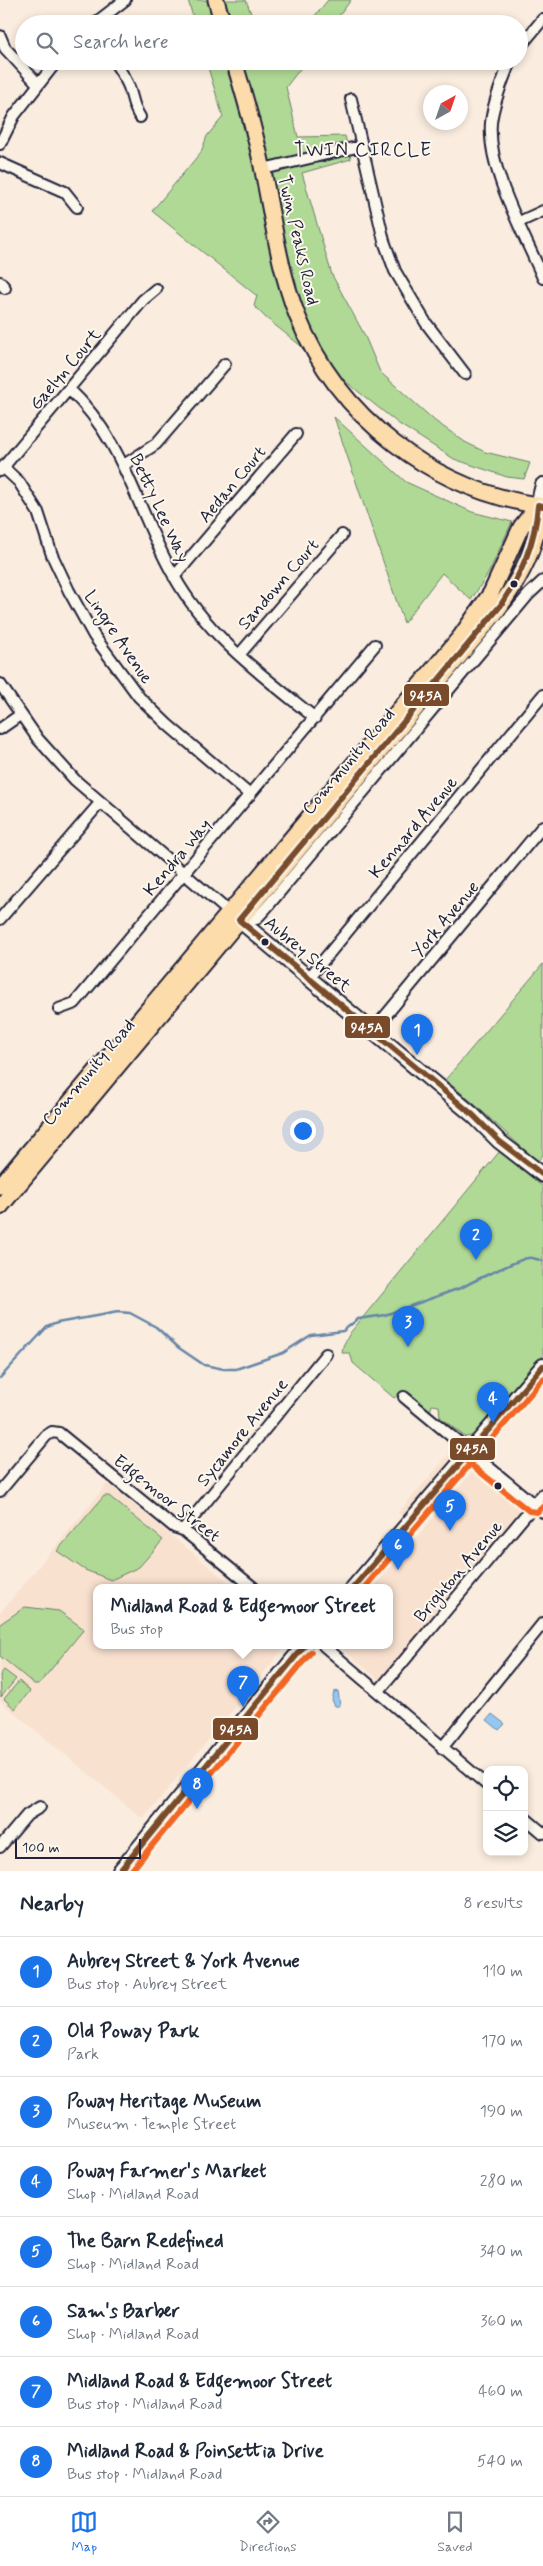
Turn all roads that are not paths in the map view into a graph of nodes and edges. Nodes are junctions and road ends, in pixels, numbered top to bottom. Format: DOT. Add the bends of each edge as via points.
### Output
graph roads {
  1 [pos="125,0"];
  2 [pos="216,0"];
  3 [pos="106,15"];
  4 [pos="221,15"];
  5 [pos="543,20"];
  6 [pos="0,36"];
  7 [pos="528,38"];
  8 [pos="15,59"];
  9 [pos="25,70"];
  10 [pos="50,70"];
  11 [pos="119,70"];
  12 [pos="236,70"];
  13 [pos="506,70"];
  14 [pos="38,84"];
  15 [pos="351,99"];
  16 [pos="140,117"];
  17 [pos="0,144"];
  18 [pos="361,146"];
  19 [pos="0,163"];
  20 [pos="263,169"];
  21 [pos="77,207"];
  22 [pos="543,211"];
  23 [pos="519,222"];
  24 [pos="543,278"];
  25 [pos="156,289"];
  26 [pos="225,364"];
  27 [pos="465,374"];
  28 [pos="69,389"];
  29 [pos="296,434"];
  30 [pos="124,465"];
  31 [pos="2,469"];
  32 [pos="543,485"];
  33 [pos="540,506"];
  34 [pos="342,535"];
  35 [pos="174,577"];
  36 [pos="543,581"];
  37 [pos="375,645"];
  38 [pos="238,655"];
  39 [pos="0,684"];
  40 [pos="543,695"];
  41 [pos="20,715"];
  42 [pos="315,718"];
  43 [pos="0,729"];
  44 [pos="250,795"];
  45 [pos="100,803"];
  46 [pos="543,826"];
  47 [pos="184,873"];
  48 [pos="234,916"];
  49 [pos="0,919"];
  50 [pos="308,979"];
  51 [pos="59,1009"];
  52 [pos="372,1032"];
  53 [pos="543,1175"];
  54 [pos="0,1186"];
  55 [pos="0,1207"];
  56 [pos="326,1354"];
  57 [pos="543,1366"];
  58 [pos="404,1397"];
  59 [pos="470,1452"];
  60 [pos="0,1491"];
  61 [pos="543,1494"];
  62 [pos="534,1504"];
  63 [pos="543,1512"];
  64 [pos="183,1530"];
  65 [pos="249,1584"];
  66 [pos="356,1584"];
  67 [pos="543,1623"];
  68 [pos="302,1649"];
  69 [pos="328,1649"];
  70 [pos="378,1692"];
  71 [pos="442,1748"];
  72 [pos="483,1782"];
  73 [pos="40,1807"];
  74 [pos="528,1820"];
  75 [pos="543,1832"];
  76 [pos="0,1847"];
  77 [pos="120,1871"];
  1 -- 3 [label="street"];
  2 -- 4 [label="main road"];
  5 -- 7 [label="street"];
  6 -- 8 [label="street"];
  9 -- 14 [label="street"];
  10 -- 14 [label="street"];
  11 -- 16 [label="street"];
  12 -- 20 [label="main road, Twin Peaks Road"];
  13 -- 23 [label="street" via="491,123 492,149 499,177"];
  14 -- 17 [label="street" via="14,116"];
  15 -- 18 [label="street"];
  18 -- 20 [label="street"];
  18 -- 27 [label="street" via="384,241 395,272 426,323"];
  19 -- 21 [label="street" via="65,192"];
  20 -- 33 [label="main road, Twin Peaks Road" via="284,274 297,315 314,351 345,396 390,442 423,464 457,483"];
  22 -- 23 [label="street"];
  23 -- 24 [label="street"];
  25 -- 28 [label="street, Gaelyn Court" via="143,300"];
  26 -- 30 [label="street" via="156,444"];
  28 -- 30 [label="street, Betty Lee Way" via="101,426"];
  28 -- 31 [label="street, Gaelyn Court"];
  29 -- 35 [label="street, Aedan Court"];
  30 -- 35 [label="street, Betty Lee Way" via="151,532"];
  31 -- 44 [label="street, Lingre Avenue" via="19,482 38,512 52,555 69,591 94,636 139,697"];
  32 -- 33 [label="main road"];
  33 -- 48 [label="main road, Community Road" via="521,527 490,593 461,636"];
  34 -- 38 [label="street, Sandown Court"];
  35 -- 38 [label="street, Betty Lee Way" via="202,616"];
  36 -- 48 [label="street" via="256,919"];
  37 -- 42 [label="street, Kendra Way"];
  38 -- 42 [label="street, Betty Lee Way"];
  39 -- 41 [label="street, Aubrey Street"];
  40 -- 50 [label="street, Kennard Avenue"];
  41 -- 43 [label="street"];
  41 -- 45 [label="street, Aubrey Street" via="75,780"];
  42 -- 44 [label="street, Kendra Way"];
  44 -- 47 [label="street, Kendra Way"];
  45 -- 47 [label="street, Aubrey Street"];
  45 -- 49 [label="street"];
  46 -- 52 [label="street, York Avenue"];
  47 -- 48 [label="street, Aubrey Street"];
  47 -- 51 [label="street, Kendra Way" via="75,1003"];
  48 -- 50 [label="main road, Aubrey Street"];
  48 -- 54 [label="main road, Community Road"];
  48 -- 55 [label="main road, Community Road"];
  50 -- 52 [label="main road, Aubrey Street"];
  52 -- 53 [label="main road, Aubrey Street"];
  56 -- 64 [label="street, Sycamore Avenue"];
  57 -- 59 [label="main road"];
  58 -- 59 [label="street"];
  59 -- 62 [label="street"];
  59 -- 66 [label="main road"];
  60 -- 64 [label="street, Edgemoor Street" via="46,1436 52,1432 59,1433 174,1527"];
  61 -- 62 [label="street, Brighton Avenue"];
  62 -- 63 [label="street"];
  62 -- 70 [label="street, Brighton Avenue"];
  64 -- 65 [label="street, Edgemoor Street"];
  67 -- 71 [label="street"];
  68 -- 77 [label="main road"];
  69 -- 70 [label="street"];
  70 -- 71 [label="street"];
  71 -- 72 [label="street"];
  73 -- 76 [label="street" via="27,1815"];
  74 -- 75 [label="street"];
}
